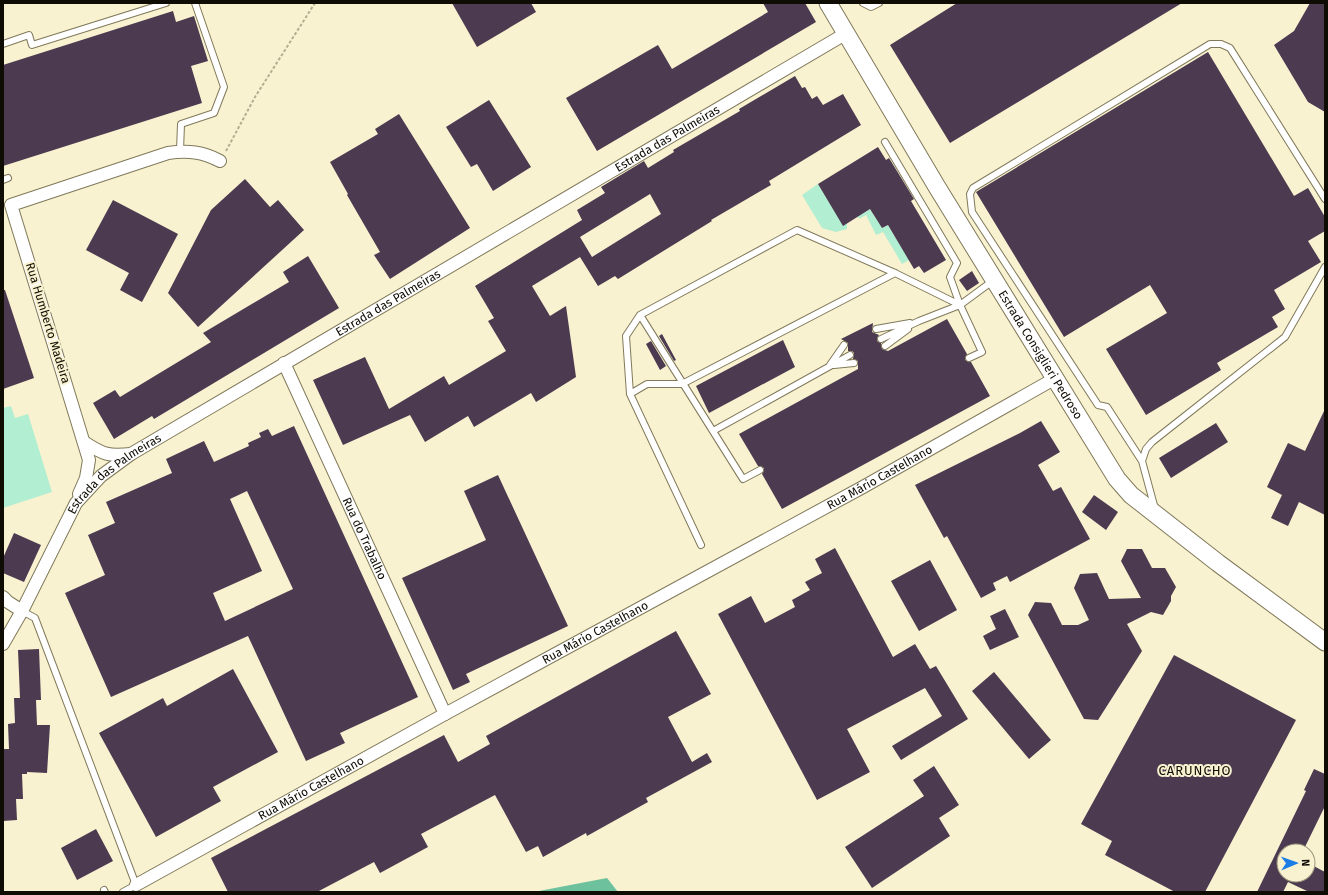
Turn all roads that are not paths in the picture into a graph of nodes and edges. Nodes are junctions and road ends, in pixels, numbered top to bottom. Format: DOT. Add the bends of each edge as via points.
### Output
graph roads {
  1 [pos="166,3"];
  2 [pos="196,3"];
  3 [pos="828,3"];
  4 [pos="864,3"];
  5 [pos="879,3"];
  6 [pos="845,34"];
  7 [pos="3,44"];
  8 [pos="885,142"];
  9 [pos="180,151"];
  10 [pos="220,161"];
  11 [pos="1325,199"];
  12 [pos="7,206"];
  13 [pos="1325,267"];
  14 [pos="895,273"];
  15 [pos="994,280"];
  16 [pos="960,305"];
  17 [pos="640,315"];
  18 [pos="919,321"];
  19 [pos="876,329"];
  20 [pos="881,339"];
  21 [pos="844,345"];
  22 [pos="885,346"];
  23 [pos="850,355"];
  24 [pos="969,358"];
  25 [pos="284,363"];
  26 [pos="854,363"];
  27 [pos="829,366"];
  28 [pos="1054,379"];
  29 [pos="682,384"];
  30 [pos="630,394"];
  31 [pos="713,431"];
  32 [pos="84,442"];
  33 [pos="131,454"];
  34 [pos="1142,461"];
  35 [pos="760,470"];
  36 [pos="76,503"];
  37 [pos="1156,514"];
  38 [pos="701,545"];
  39 [pos="3,597"];
  40 [pos="22,611"];
  41 [pos="1325,642"];
  42 [pos="3,644"];
  43 [pos="445,714"];
  44 [pos="136,885"];
  45 [pos="123,892"];
  1 -- 7 [label="lane" via="32,45 29,35"];
  2 -- 9 [label="lane" via="224,87 214,113 180,124"];
  3 -- 6 [label="main road, Estrada Consiglieri Pedroso"];
  4 -- 5 [label="lane" via="871,7"];
  6 -- 15 [label="main road, Estrada Consiglieri Pedroso"];
  6 -- 25 [label="street, Estrada das Palmeiras"];
  8 -- 16 [label="lane" via="958,263 950,277"];
  9 -- 10 [label="street, Rua Humberto Madeira" via="206,154"];
  9 -- 12 [label="street, Rua Humberto Madeira"];
  11 -- 34 [label="lane" via="1230,48 1221,44 1210,44 973,188 969,203 972,212 1069,363 1098,405 1107,407"];
  12 -- 32 [label="street, Rua Humberto Madeira"];
  13 -- 34 [label="lane" via="1284,337 1152,442 1146,449"];
  14 -- 16 [label="lane"];
  14 -- 17 [label="lane" via="797,230"];
  14 -- 29 [label="lane"];
  15 -- 16 [label="lane"];
  15 -- 28 [label="main road, Estrada Consiglieri Pedroso"];
  16 -- 18 [label="lane"];
  16 -- 24 [label="lane" via="982,352"];
  17 -- 29 [label="lane"];
  17 -- 30 [label="lane" via="626,336"];
  18 -- 19 [label="lane"];
  18 -- 20 [label="lane"];
  18 -- 22 [label="lane"];
  21 -- 27 [label="lane"];
  23 -- 27 [label="lane"];
  25 -- 33 [label="street, Estrada das Palmeiras"];
  25 -- 43 [label="street, Rua do Trabalho"];
  26 -- 27 [label="lane"];
  27 -- 31 [label="lane"];
  28 -- 37 [label="main road, Estrada Consiglieri Pedroso" via="1117,480 1131,495"];
  28 -- 43 [label="street, Rua Mário Castelhano" via="863,487"];
  29 -- 30 [label="lane" via="647,384"];
  29 -- 31 [label="lane"];
  30 -- 38 [label="lane"];
  31 -- 35 [label="lane" via="743,479"];
  32 -- 33 [label="street" via="100,453"];
  32 -- 36 [label="street, Rua Humberto Madeira" via="89,460 86,478"];
  33 -- 36 [label="street, Estrada das Palmeiras" via="101,476"];
  34 -- 37 [label="lane"];
  36 -- 40 [label="street, Estrada das Palmeiras"];
  37 -- 41 [label="main road, Estrada Consiglieri Pedroso"];
  39 -- 40 [label="street"];
  40 -- 42 [label="street, Estrada das Palmeiras"];
  40 -- 44 [label="lane" via="35,618"];
  43 -- 44 [label="street, Rua Mário Castelhano"];
  44 -- 45 [label="lane"];
}
